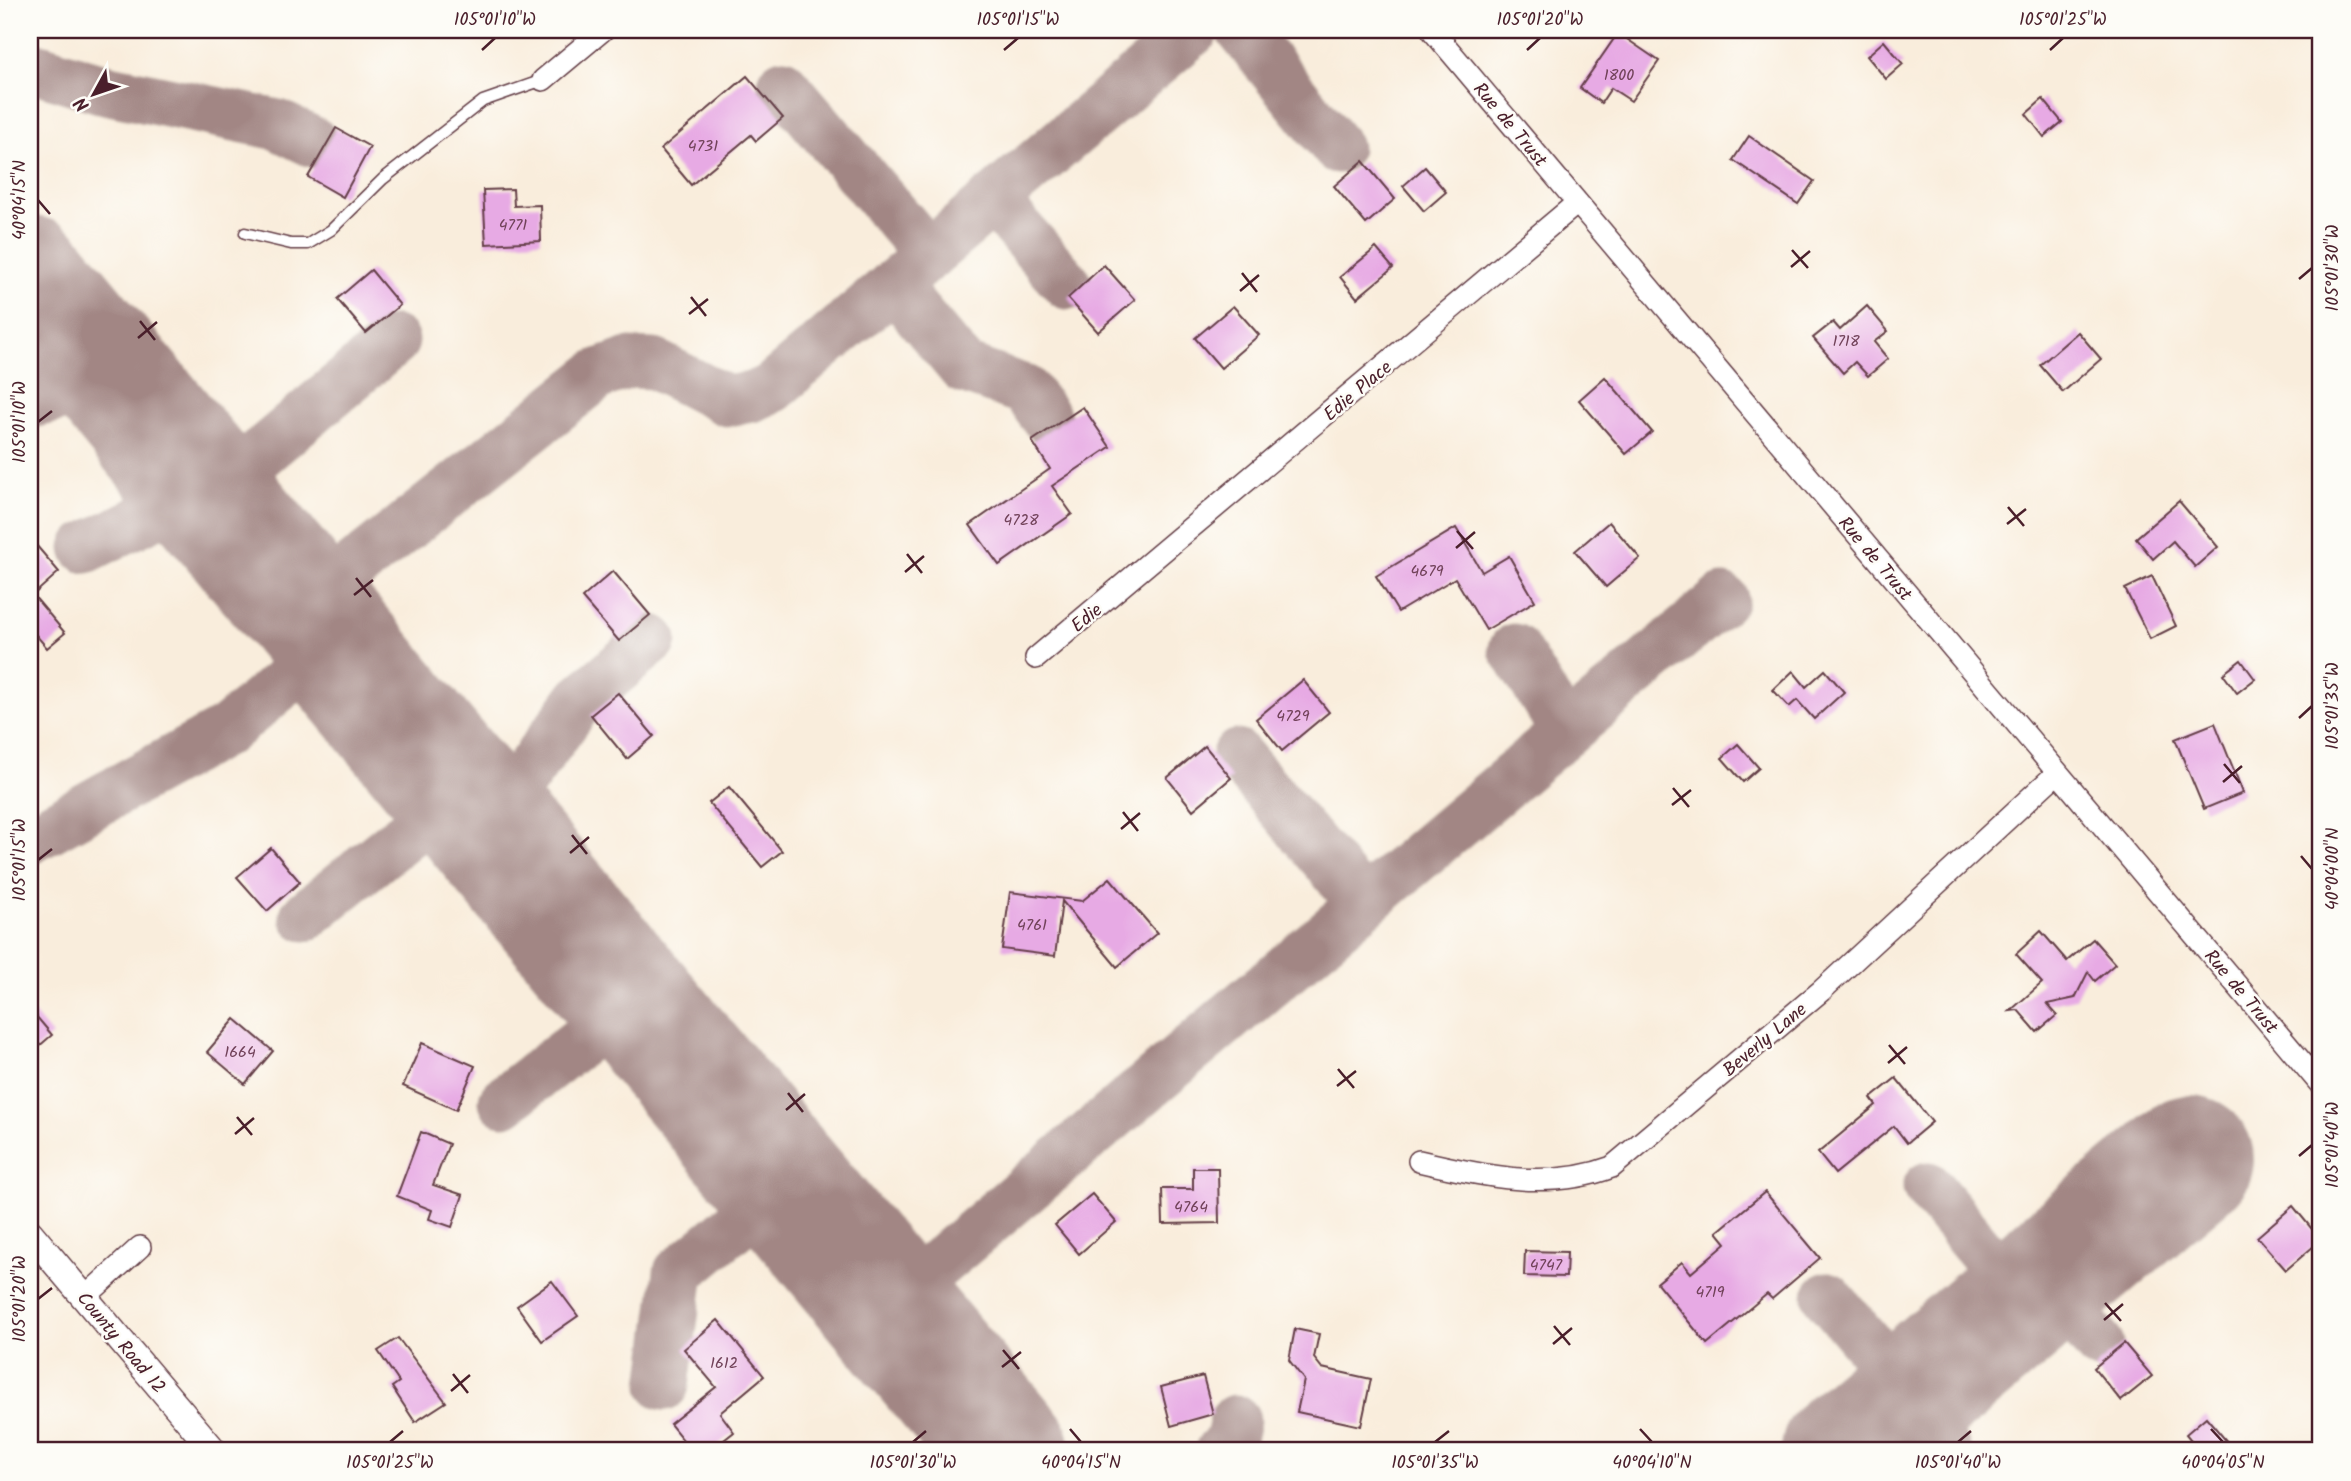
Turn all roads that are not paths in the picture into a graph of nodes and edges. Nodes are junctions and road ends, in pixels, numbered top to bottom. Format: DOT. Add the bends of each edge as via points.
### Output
graph roads {
  1 [pos="603,30"];
  2 [pos="1432,30"];
  3 [pos="543,80"];
  4 [pos="1577,203"];
  5 [pos="245,233"];
  6 [pos="1136,576"];
  7 [pos="1036,657"];
  8 [pos="2057,773"];
  9 [pos="2321,1085"];
  10 [pos="1419,1161"];
  11 [pos="30,1233"];
  12 [pos="140,1247"];
  13 [pos="84,1298"];
  14 [pos="214,1451"];
  1 -- 3 [label="street"];
  2 -- 4 [label="street, Rue de Trust"];
  3 -- 5 [label="lane" via="482,101 383,179 331,230 308,244"];
  4 -- 6 [label="street, Edie Place"];
  4 -- 8 [label="street, Rue de Trust"];
  6 -- 7 [label="street, Edie"];
  8 -- 9 [label="street, Rue de Trust"];
  8 -- 10 [label="street, Beverly Lane" via="1821,991 1612,1167 1534,1181"];
  11 -- 13 [label="street, County Road 12"];
  12 -- 13 [label="street"];
  13 -- 14 [label="street, County Road 12"];
}
